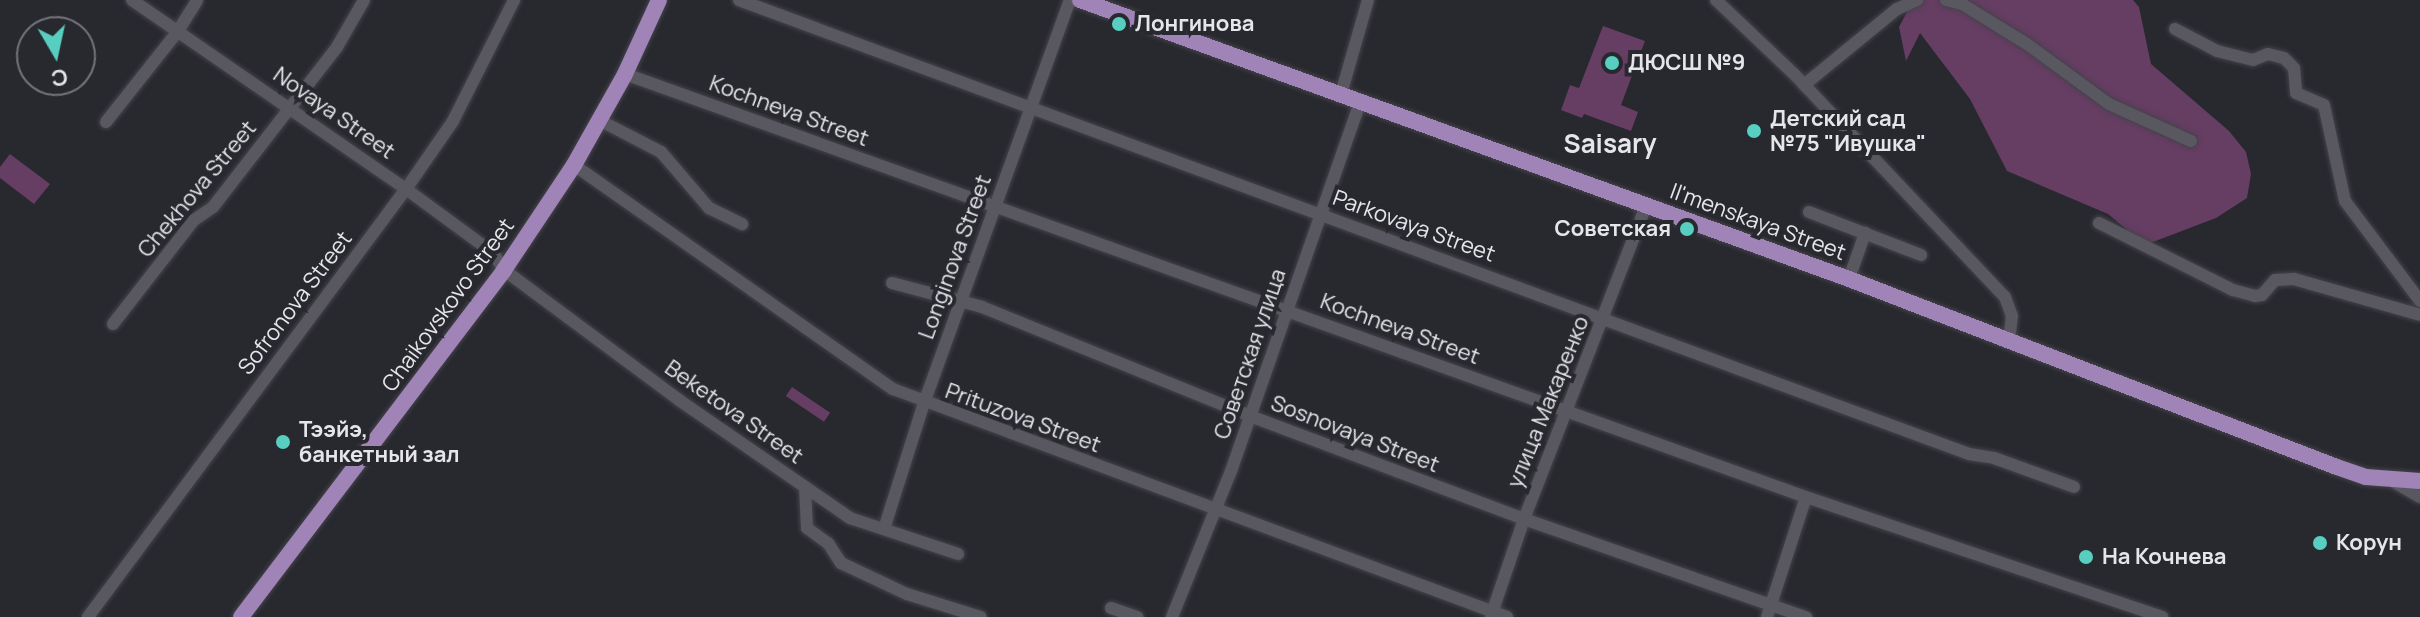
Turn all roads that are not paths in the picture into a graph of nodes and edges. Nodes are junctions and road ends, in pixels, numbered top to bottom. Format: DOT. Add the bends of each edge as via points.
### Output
graph roads {
  1 [pos="132,0"];
  2 [pos="197,0"];
  3 [pos="364,0"];
  4 [pos="514,0"];
  5 [pos="659,0"];
  6 [pos="739,0"];
  7 [pos="1070,0"];
  8 [pos="1080,0"];
  9 [pos="1368,0"];
  10 [pos="1716,0"];
  11 [pos="1917,0"];
  12 [pos="1946,0"];
  13 [pos="2175,29"];
  14 [pos="178,31"];
  15 [pos="625,74"];
  16 [pos="1804,85"];
  17 [pos="1341,94"];
  18 [pos="1360,102"];
  19 [pos="291,106"];
  20 [pos="1029,106"];
  21 [pos="599,120"];
  22 [pos="106,122"];
  23 [pos="2191,141"];
  24 [pos="574,165"];
  25 [pos="406,189"];
  26 [pos="1647,204"];
  27 [pos="995,206"];
  28 [pos="1809,212"];
  29 [pos="1320,213"];
  30 [pos="2099,223"];
  31 [pos="742,224"];
  32 [pos="1865,233"];
  33 [pos="1921,255"];
  34 [pos="504,270"];
  35 [pos="1849,279"];
  36 [pos="892,283"];
  37 [pos="961,301"];
  38 [pos="2420,301"];
  39 [pos="1287,309"];
  40 [pos="2420,315"];
  41 [pos="1604,319"];
  42 [pos="113,324"];
  43 [pos="2009,339"];
  44 [pos="924,403"];
  45 [pos="1565,411"];
  46 [pos="1250,416"];
  47 [pos="2420,481"];
  48 [pos="2394,482"];
  49 [pos="805,487"];
  50 [pos="2074,487"];
  51 [pos="1806,497"];
  52 [pos="2420,497"];
  53 [pos="1215,510"];
  54 [pos="1524,519"];
  55 [pos="884,529"];
  56 [pos="958,554"];
  57 [pos="1111,608"];
  58 [pos="1768,612"];
  59 [pos="1491,614"];
  60 [pos="88,617"];
  61 [pos="241,617"];
  62 [pos="981,617"];
  63 [pos="1137,617"];
  64 [pos="1172,617"];
  65 [pos="1507,617"];
  66 [pos="1806,617"];
  67 [pos="2162,617"];
  1 -- 14 [label="street, Novaya Street"];
  2 -- 14 [label="street"];
  3 -- 19 [label="street, Chekhova Street" via="337,47"];
  4 -- 25 [label="street, Sofronova Street" via="453,121"];
  5 -- 15 [label="main road, Chaikovskovo Street"];
  6 -- 20 [label="street, Parkovaya Street"];
  7 -- 20 [label="street, Longinova Street"];
  8 -- 17 [label="main road, Il'menskaya Street"];
  9 -- 17 [label="street"];
  10 -- 16 [label="street"];
  11 -- 16 [label="street" via="1897,9"];
  12 -- 23 [label="street" via="1962,4 2027,44 2109,104"];
  13 -- 38 [label="street" via="2217,51 2253,60 2268,54 2284,58 2294,68 2296,93 2324,105 2345,201"];
  14 -- 19 [label="street, Novaya Street"];
  14 -- 22 [label="street"];
  15 -- 21 [label="main road, Chaikovskovo Street"];
  15 -- 27 [label="street, Kochneva Street"];
  16 -- 43 [label="street" via="2005,297 2012,316"];
  17 -- 18 [label="main road, Il'menskaya Street"];
  18 -- 26 [label="main road, Il'menskaya Street"];
  18 -- 29 [label="street, Советская улица"];
  19 -- 25 [label="street, Novaya Street"];
  19 -- 42 [label="street, Chekhova Street"];
  20 -- 27 [label="street, Longinova Street"];
  20 -- 29 [label="street, Parkovaya Street"];
  21 -- 24 [label="main road, Chaikovskovo Street"];
  21 -- 31 [label="street" via="661,152 709,208"];
  24 -- 34 [label="main road, Chaikovskovo Street"];
  24 -- 44 [label="street, Prituzova Street" via="889,387"];
  25 -- 34 [label="street, Novaya Street" via="493,253"];
  25 -- 60 [label="street, Sofronova Street"];
  26 -- 35 [label="main road, Il'menskaya Street"];
  26 -- 41 [label="street, улица Макаренко"];
  27 -- 37 [label="street, Longinova Street"];
  27 -- 39 [label="street, Kochneva Street"];
  28 -- 32 [label="street"];
  29 -- 39 [label="street, Советская улица"];
  29 -- 41 [label="street, Parkovaya Street"];
  30 -- 40 [label="street" via="2233,290 2255,296 2275,280 2294,279"];
  32 -- 33 [label="street"];
  32 -- 35 [label="street"];
  34 -- 49 [label="street, Beketova Street"];
  34 -- 61 [label="main road, Chaikovskovo Street"];
  35 -- 43 [label="main road, Il'menskaya Street"];
  36 -- 37 [label="street, Sosnovaya Street"];
  37 -- 44 [label="street, Longinova Street"];
  37 -- 46 [label="street, Sosnovaya Street"];
  39 -- 45 [label="street, Kochneva Street"];
  39 -- 46 [label="street, Советская улица"];
  41 -- 45 [label="street, улица Макаренко"];
  41 -- 50 [label="street, Parkovaya Street" via="1969,454"];
  43 -- 48 [label="main road, Il'menskaya Street" via="2334,466"];
  44 -- 53 [label="street, Prituzova Street"];
  44 -- 55 [label="street, Longinova Street"];
  45 -- 51 [label="street, Kochneva Street"];
  45 -- 54 [label="street, улица Макаренко"];
  46 -- 53 [label="street, Советская улица"];
  46 -- 54 [label="street, Sosnovaya Street"];
  47 -- 48 [label="main road, Il'menskaya Street"];
  48 -- 52 [label="street"];
  49 -- 55 [label="street, Beketova Street" via="850,518"];
  49 -- 62 [label="street" via="807,528 828,543 841,563 907,594"];
  51 -- 58 [label="street"];
  51 -- 67 [label="street, Kochneva Street"];
  53 -- 59 [label="street, Prituzova Street"];
  53 -- 64 [label="street, Советская улица"];
  54 -- 58 [label="street, Sosnovaya Street"];
  54 -- 59 [label="street, улица Макаренко"];
  55 -- 56 [label="street, Beketova Street"];
  57 -- 63 [label="street"];
  58 -- 66 [label="street, Sosnovaya Street"];
  59 -- 65 [label="street, Prituzova Street"];
}
